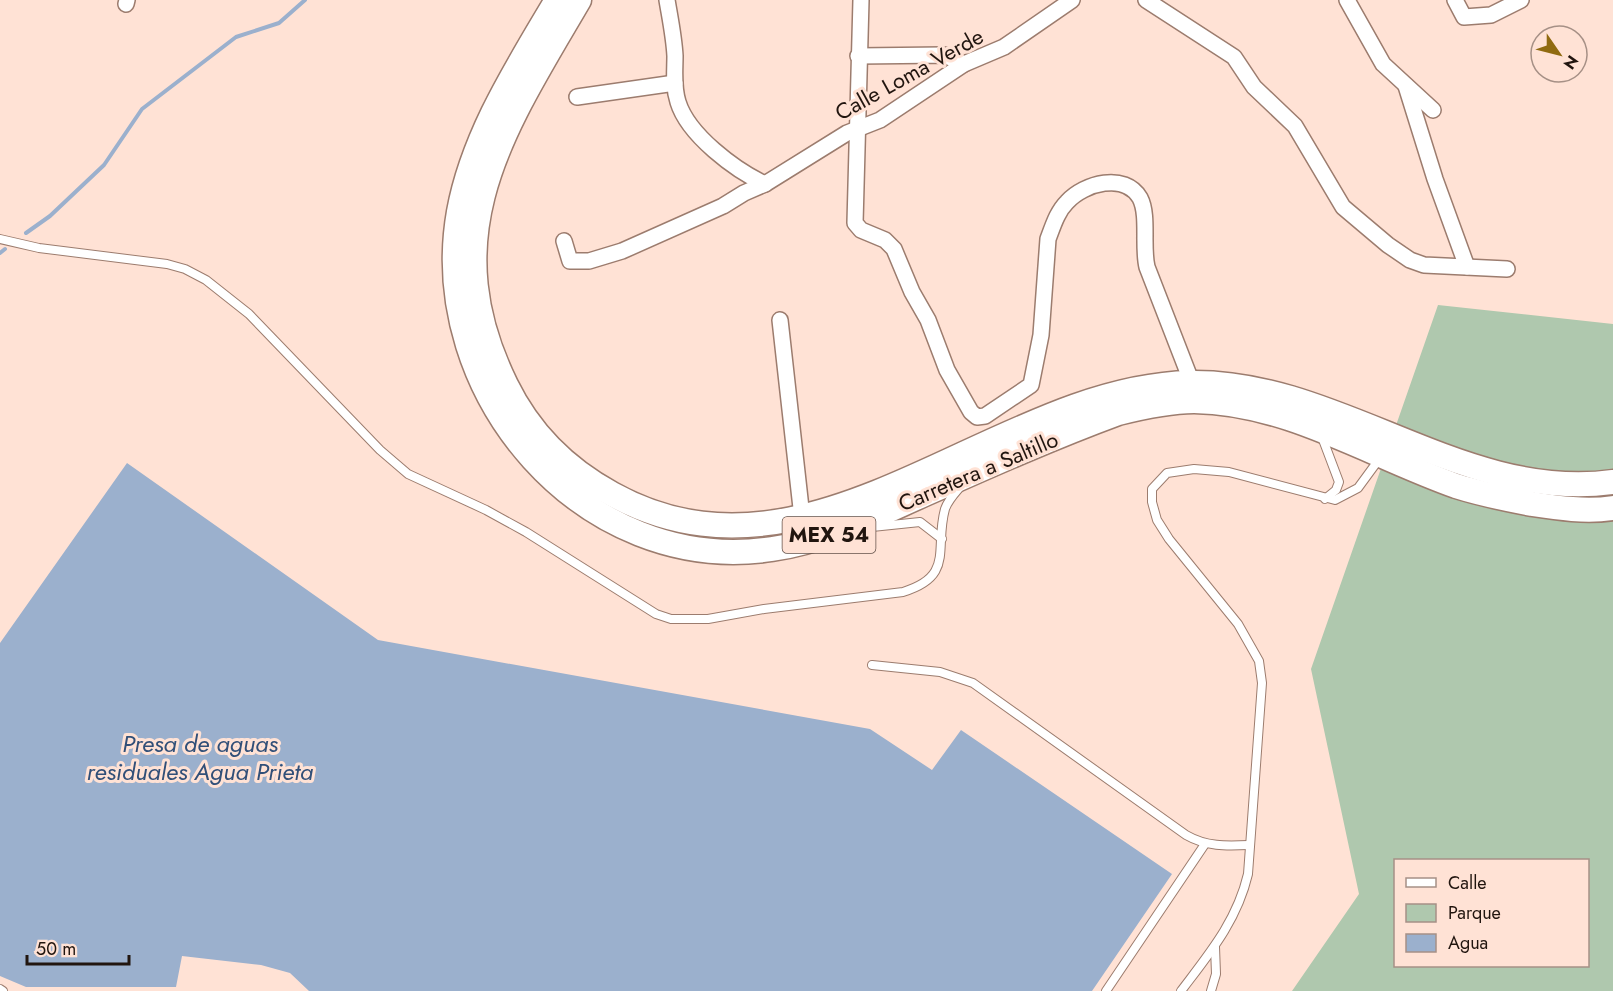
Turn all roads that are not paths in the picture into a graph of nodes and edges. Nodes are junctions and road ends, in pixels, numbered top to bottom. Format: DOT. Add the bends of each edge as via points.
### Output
graph roads {
  1 [pos="557,0"];
  2 [pos="579,0"];
  3 [pos="667,0"];
  4 [pos="861,0"];
  5 [pos="1072,0"];
  6 [pos="1146,0"];
  7 [pos="1347,0"];
  8 [pos="1455,0"];
  9 [pos="1521,0"];
  10 [pos="858,56"];
  11 [pos="964,64"];
  12 [pos="675,83"];
  13 [pos="1406,86"];
  14 [pos="577,96"];
  15 [pos="1433,110"];
  16 [pos="858,128"];
  17 [pos="765,184"];
  18 [pos="0,239"];
  19 [pos="564,241"];
  20 [pos="1467,267"];
  21 [pos="1507,269"];
  22 [pos="780,320"];
  23 [pos="1192,383"];
  24 [pos="1318,430"];
  25 [pos="1382,456"];
  26 [pos="972,473"];
  27 [pos="1613,482"];
  28 [pos="1325,499"];
  29 [pos="1613,508"];
  30 [pos="802,517"];
  31 [pos="850,527"];
  32 [pos="942,539"];
  33 [pos="872,665"];
  34 [pos="1205,844"];
  35 [pos="1250,845"];
  36 [pos="1215,947"];
  37 [pos="1106,991"];
  38 [pos="1181,991"];
  39 [pos="1211,991"];
  1 -- 31 [label="main road, Carretera a Saltillo / MEX 54" via="496,106 473,162 459,214 455,276 459,303 469,344 497,410 550,479 596,513 639,534 687,547 745,551 773,549"];
  2 -- 30 [label="main road, Carretera a Saltillo / MEX 54" via="496,151 478,206 474,274 482,323 498,369 512,398 544,442 586,478 629,503 674,517 724,524 765,525"];
  3 -- 12 [label="street"];
  4 -- 10 [label="street"];
  5 -- 11 [label="street, Calle Loma Verde" via="1004,47"];
  6 -- 20 [label="street" via="1234,57 1254,87 1295,126 1350,214 1410,260 1424,265"];
  7 -- 13 [label="street" via="1383,63"];
  8 -- 9 [label="street" via="1464,16 1481,17"];
  10 -- 11 [label="street" via="944,55"];
  10 -- 16 [label="street"];
  11 -- 16 [label="street, Calle Loma Verde" via="880,120"];
  12 -- 14 [label="street"];
  12 -- 17 [label="street" via="678,102 694,129 736,168"];
  13 -- 15 [label="street"];
  13 -- 20 [label="street"];
  16 -- 17 [label="street, Calle Loma Verde"];
  16 -- 23 [label="street" via="855,223 894,249 947,370 973,415 985,416 1028,389 1034,381 1048,239 1067,201 1086,188 1113,182 1125,185 1139,196 1147,267"];
  17 -- 19 [label="street, Calle Loma Verde" via="598,259 573,262"];
  18 -- 32 [label="lane" via="39,248 167,264 207,280 249,314 408,474 526,532 656,614 671,619 708,619 903,592 925,584 933,576 942,557"];
  20 -- 21 [label="street"];
  22 -- 30 [label="street"];
  23 -- 27 [label="main road, Carretera a Saltillo / MEX 54" via="1225,384 1286,396 1502,475 1547,483"];
  23 -- 30 [label="main road, Carretera a Saltillo / MEX 54" via="1141,387 1089,401 865,496"];
  24 -- 25 [label="main road, Carretera a Saltillo / MEX 54"];
  24 -- 26 [label="main road, Carretera a Saltillo / MEX 54" via="1254,408 1193,401 1166,403 1118,413"];
  24 -- 28 [label="lane" via="1339,482"];
  25 -- 28 [label="lane" via="1358,488 1335,500"];
  25 -- 29 [label="main road, Carretera a Saltillo / MEX 54" via="1499,498 1572,509"];
  26 -- 31 [label="main road, Carretera a Saltillo / MEX 54"];
  26 -- 32 [label="lane" via="948,503"];
  28 -- 35 [label="lane" via="1228,472 1194,469 1167,473 1152,489 1157,520 1168,539 1238,624 1259,661 1262,683"];
  31 -- 32 [label="lane" via="920,522"];
  33 -- 34 [label="lane" via="940,672 973,682 1186,835"];
  34 -- 35 [label="lane"];
  34 -- 37 [label="lane"];
  35 -- 36 [label="lane" via="1243,895"];
  36 -- 38 [label="lane"];
  36 -- 39 [label="lane" via="1216,974"];
}
